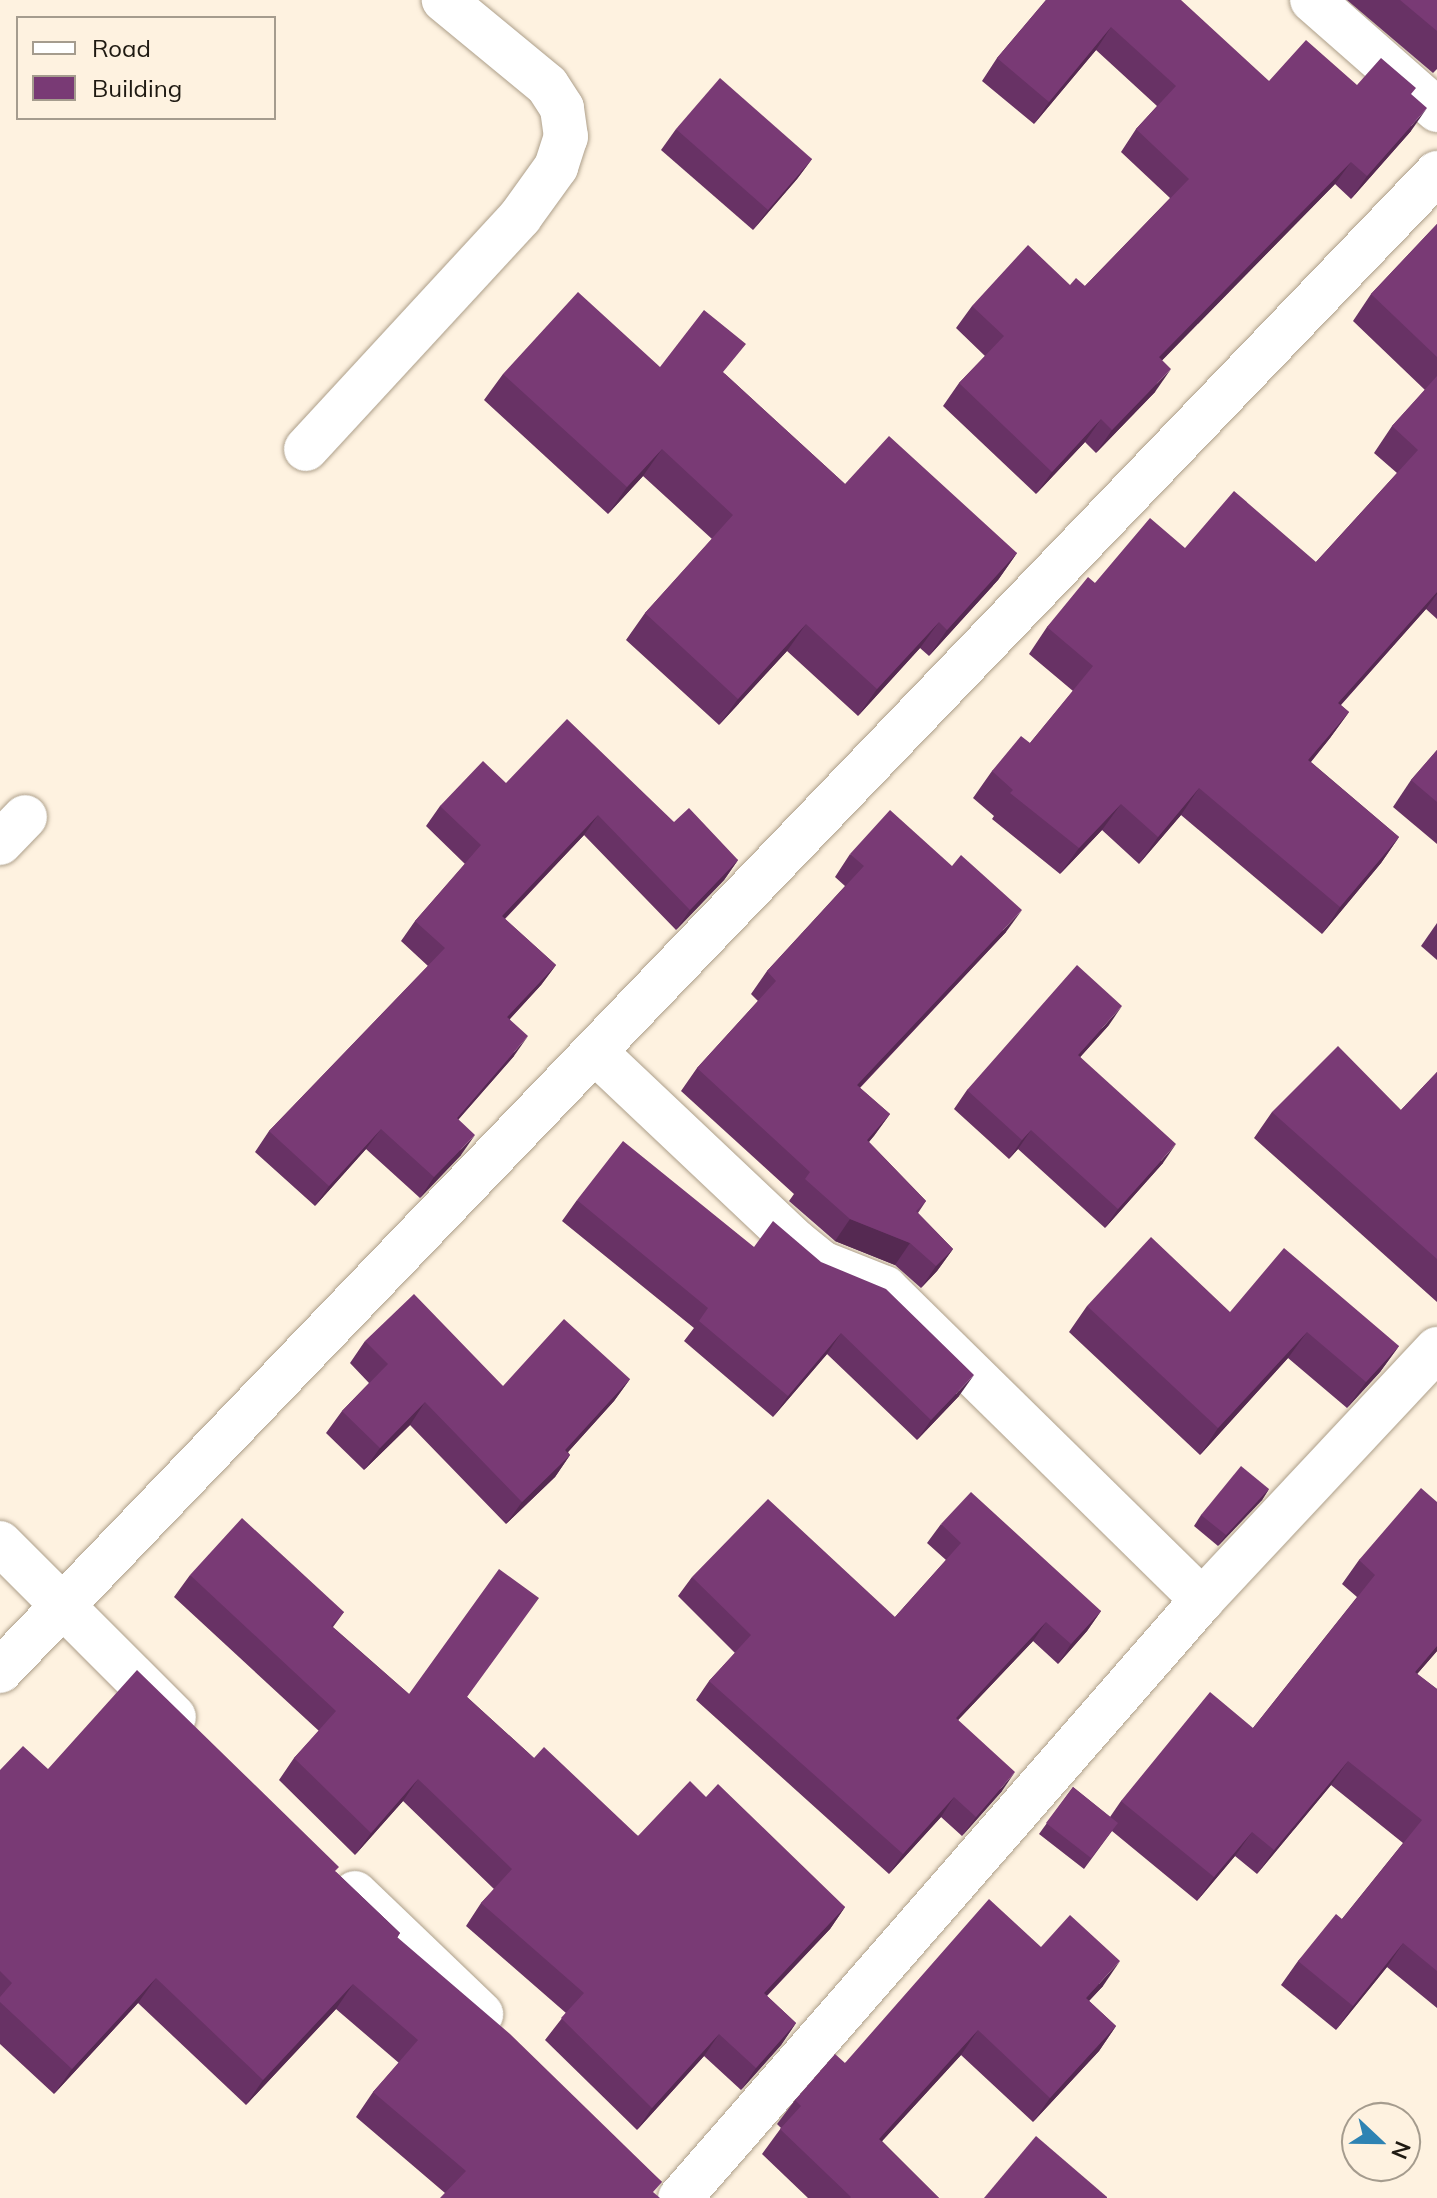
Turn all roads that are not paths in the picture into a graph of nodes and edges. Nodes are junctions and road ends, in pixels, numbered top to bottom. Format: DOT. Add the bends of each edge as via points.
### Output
graph roads {
  1 [pos="444,0"];
  2 [pos="1312,0"];
  3 [pos="1437,110"];
  4 [pos="1437,173"];
  5 [pos="306,449"];
  6 [pos="596,1053"];
  7 [pos="1437,1349"];
  8 [pos="0,1543"];
  9 [pos="1202,1600"];
  10 [pos="60,1607"];
  11 [pos="0,1671"];
  12 [pos="207,1749"];
  13 [pos="320,1859"];
  14 [pos="513,2045"];
  15 [pos="667,2191"];
  1 -- 5 [label="street" via="547,85 562,108 566,137 556,167 520,217"];
  2 -- 3 [label="street"];
  4 -- 6 [label="street"];
  6 -- 9 [label="street" via="804,1249 822,1263 885,1288"];
  6 -- 10 [label="street"];
  7 -- 9 [label="street"];
  8 -- 10 [label="street"];
  9 -- 15 [label="street"];
  10 -- 11 [label="street"];
  10 -- 12 [label="street"];
  13 -- 14 [label="street"];
}
